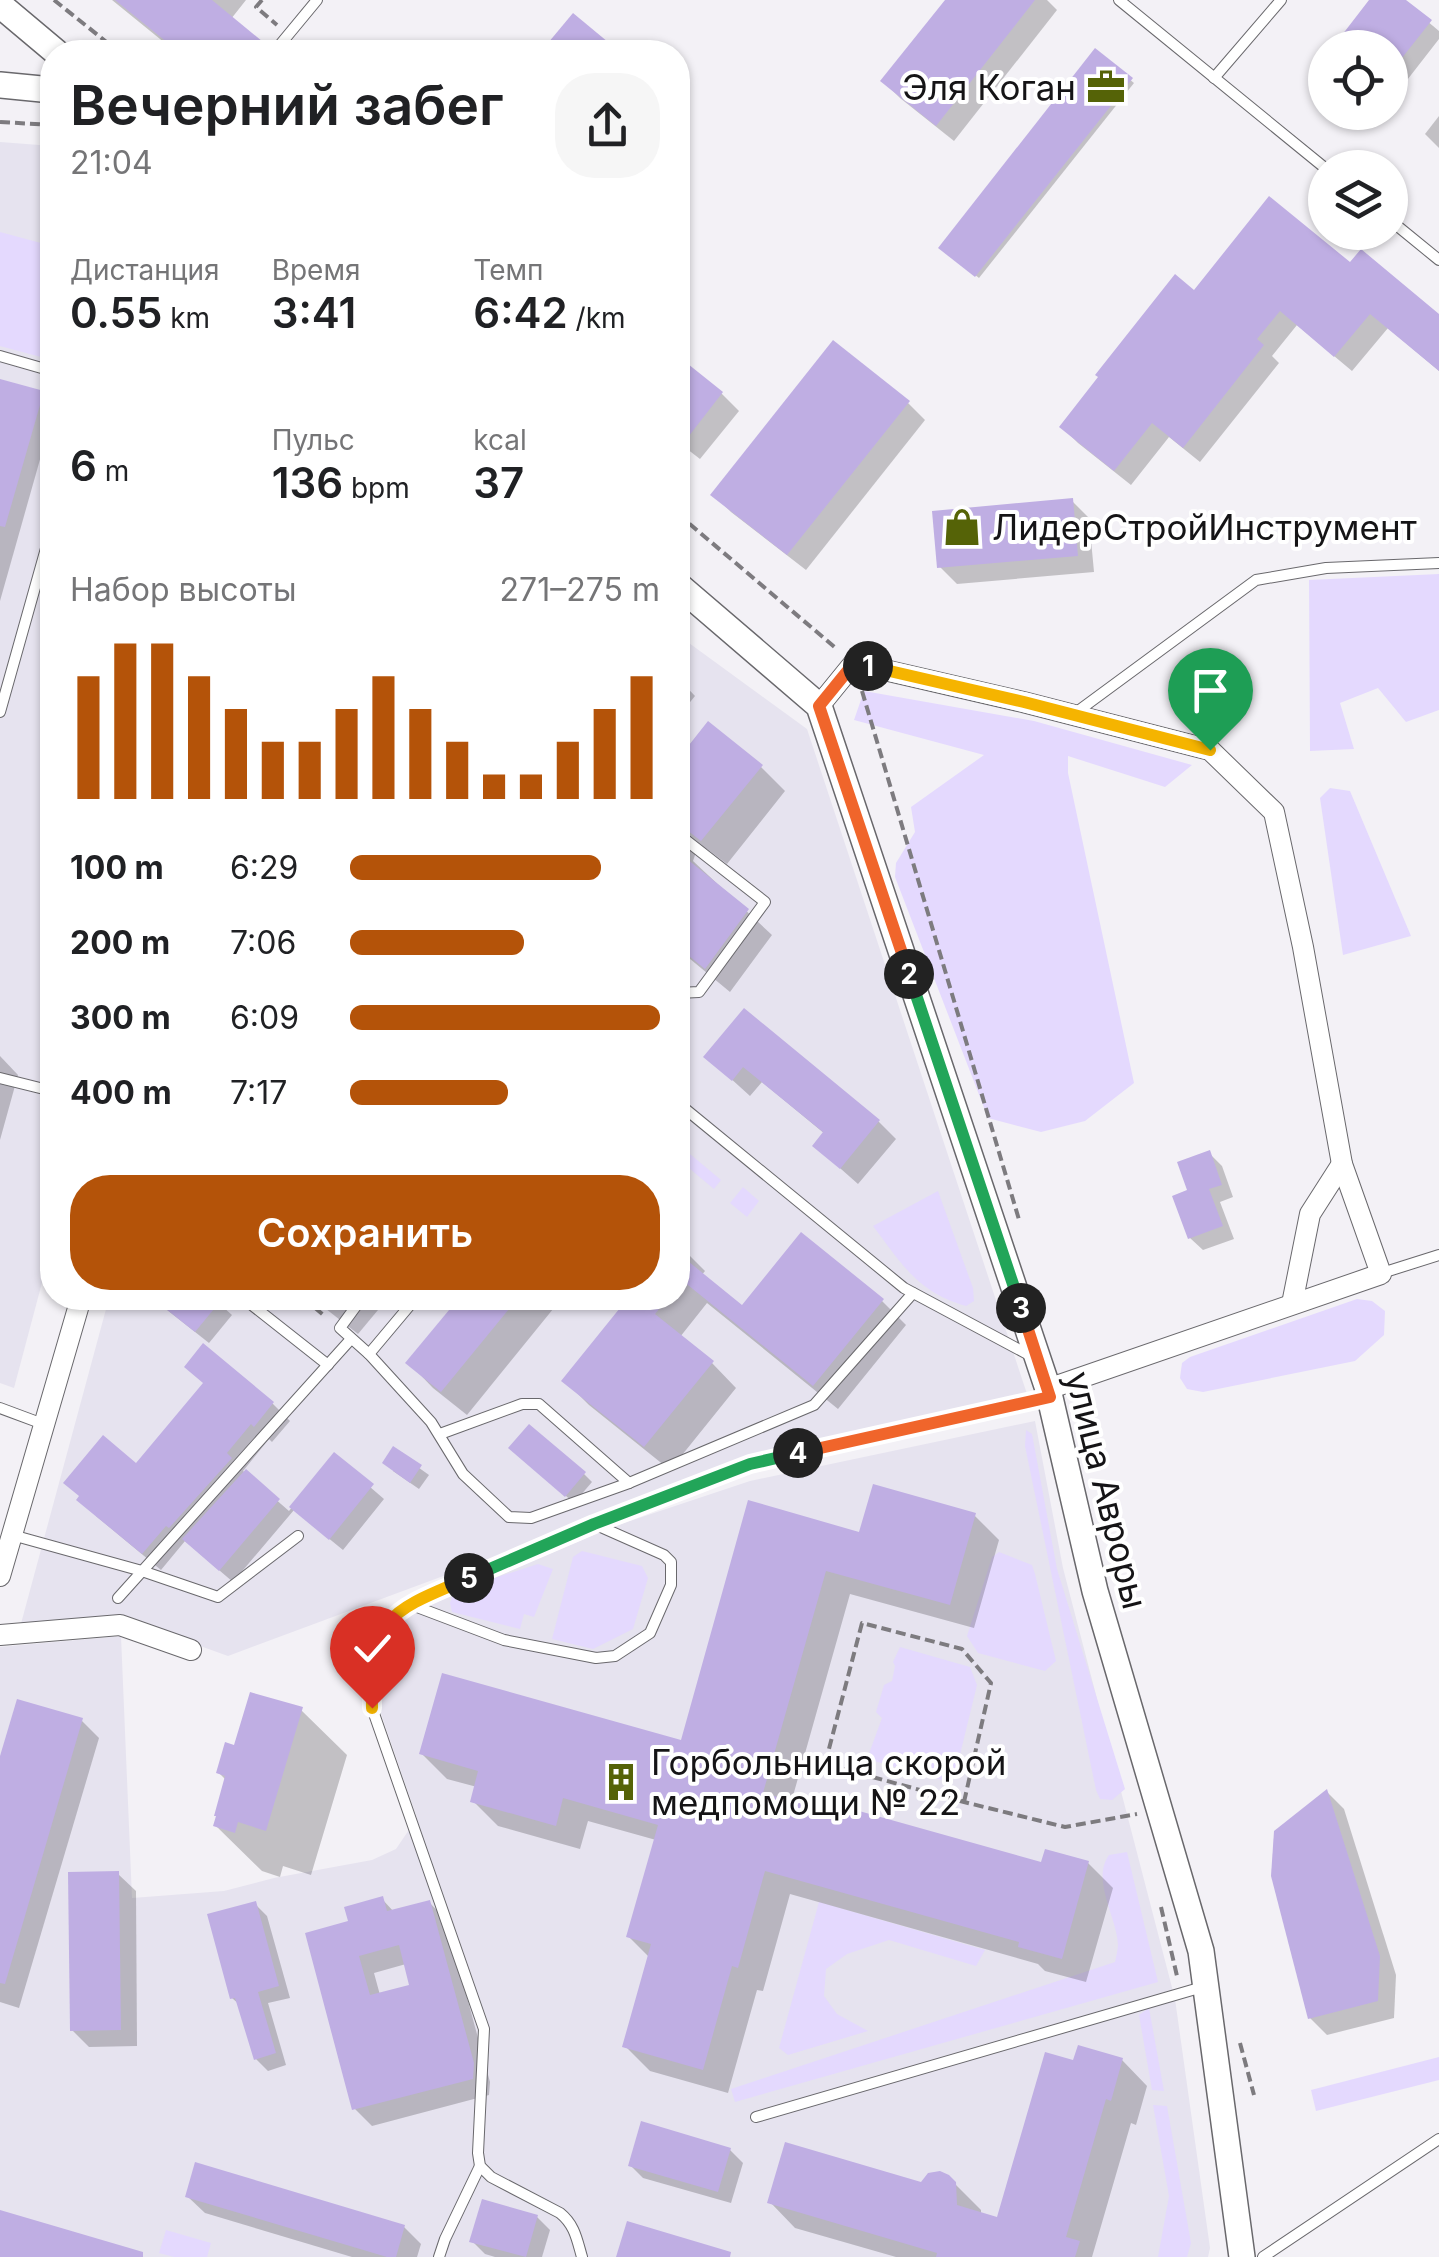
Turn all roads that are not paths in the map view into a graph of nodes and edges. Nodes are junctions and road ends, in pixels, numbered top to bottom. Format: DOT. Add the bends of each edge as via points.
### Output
graph roads {
  1 [pos="316,0"];
  2 [pos="1119,0"];
  3 [pos="1281,0"];
  4 [pos="0,5"];
  5 [pos="42,40"];
  6 [pos="284,40"];
  7 [pos="1214,78"];
  8 [pos="0,85"];
  9 [pos="40,89"];
  10 [pos="1308,154"];
  11 [pos="1408,235"];
  12 [pos="1439,260"];
  13 [pos="0,356"];
  14 [pos="40,368"];
  15 [pos="1439,563"];
  16 [pos="40,569"];
  17 [pos="690,594"];
  18 [pos="819,706"];
  19 [pos="0,712"];
  20 [pos="1073,715"];
  21 [pos="690,843"];
  22 [pos="690,992"];
  23 [pos="0,1078"];
  24 [pos="40,1088"];
  25 [pos="690,1113"];
  26 [pos="1342,1164"];
  27 [pos="1439,1255"];
  28 [pos="1381,1274"];
  29 [pos="913,1293"];
  30 [pos="1292,1304"];
  31 [pos="77,1310"];
  32 [pos="258,1310"];
  33 [pos="353,1310"];
  34 [pos="406,1310"];
  35 [pos="351,1339"];
  36 [pos="369,1354"];
  37 [pos="1038,1360"];
  38 [pos="328,1364"];
  39 [pos="1049,1393"];
  40 [pos="0,1408"];
  41 [pos="44,1424"];
  42 [pos="440,1434"];
  43 [pos="629,1483"];
  44 [pos="594,1524"];
  45 [pos="12,1535"];
  46 [pos="298,1536"];
  47 [pos="1,1569"];
  48 [pos="142,1571"];
  49 [pos="118,1598"];
  50 [pos="409,1604"];
  51 [pos="0,1635"];
  52 [pos="190,1650"];
  53 [pos="1206,1986"];
  54 [pos="756,2117"];
  55 [pos="1439,2139"];
  56 [pos="480,2166"];
  57 [pos="439,2257"];
  58 [pos="582,2257"];
  59 [pos="1242,2257"];
  60 [pos="1262,2257"];
  1 -- 6 [label="lane"];
  2 -- 7 [label="lane"];
  3 -- 7 [label="lane"];
  4 -- 5 [label="street"];
  7 -- 10 [label="lane"];
  8 -- 9 [label="street"];
  11 -- 12 [label="lane"];
  13 -- 14 [label="lane"];
  15 -- 20 [label="lane" via="1326,568 1256,580"];
  16 -- 19 [label="lane"];
  17 -- 18 [label="street"];
  18 -- 20 [label="street" via="854,663"];
  18 -- 37 [label="street, улица Авроры"];
  20 -- 26 [label="street" via="1210,750 1274,812"];
  21 -- 22 [label="lane" via="765,902 699,992"];
  23 -- 24 [label="lane"];
  25 -- 29 [label="lane"];
  26 -- 28 [label="street"];
  26 -- 30 [label="street" via="1310,1214"];
  27 -- 28 [label="lane"];
  28 -- 30 [label="street"];
  29 -- 37 [label="lane"];
  29 -- 43 [label="lane" via="814,1404"];
  30 -- 39 [label="street"];
  31 -- 41 [label="street"];
  32 -- 38 [label="lane"];
  33 -- 35 [label="lane" via="340,1328"];
  34 -- 36 [label="lane"];
  35 -- 36 [label="lane"];
  35 -- 38 [label="lane"];
  36 -- 42 [label="lane"];
  37 -- 39 [label="street, улица Авроры"];
  38 -- 48 [label="lane"];
  39 -- 44 [label="lane" via="750,1464"];
  39 -- 53 [label="street, улица Авроры" via="1095,1591"];
  40 -- 41 [label="lane"];
  41 -- 45 [label="street"];
  42 -- 43 [label="lane" via="539,1404"];
  42 -- 43 [label="lane" via="463,1474 509,1517 531,1518"];
  44 -- 50 [label="lane"];
  44 -- 50 [label="lane" via="671,1562 671,1585 650,1632 614,1656 504,1640"];
  45 -- 47 [label="street"];
  45 -- 48 [label="lane"];
  46 -- 48 [label="lane" via="218,1597"];
  48 -- 49 [label="lane"];
  50 -- 56 [label="lane" via="392,1616 379,1639 372,1708 484,2029"];
  51 -- 52 [label="street" via="120,1625"];
  53 -- 54 [label="lane"];
  53 -- 59 [label="street, улица Авроры"];
  55 -- 60 [label="lane"];
  56 -- 57 [label="lane"];
  56 -- 58 [label="lane" via="569,2220"];
}
